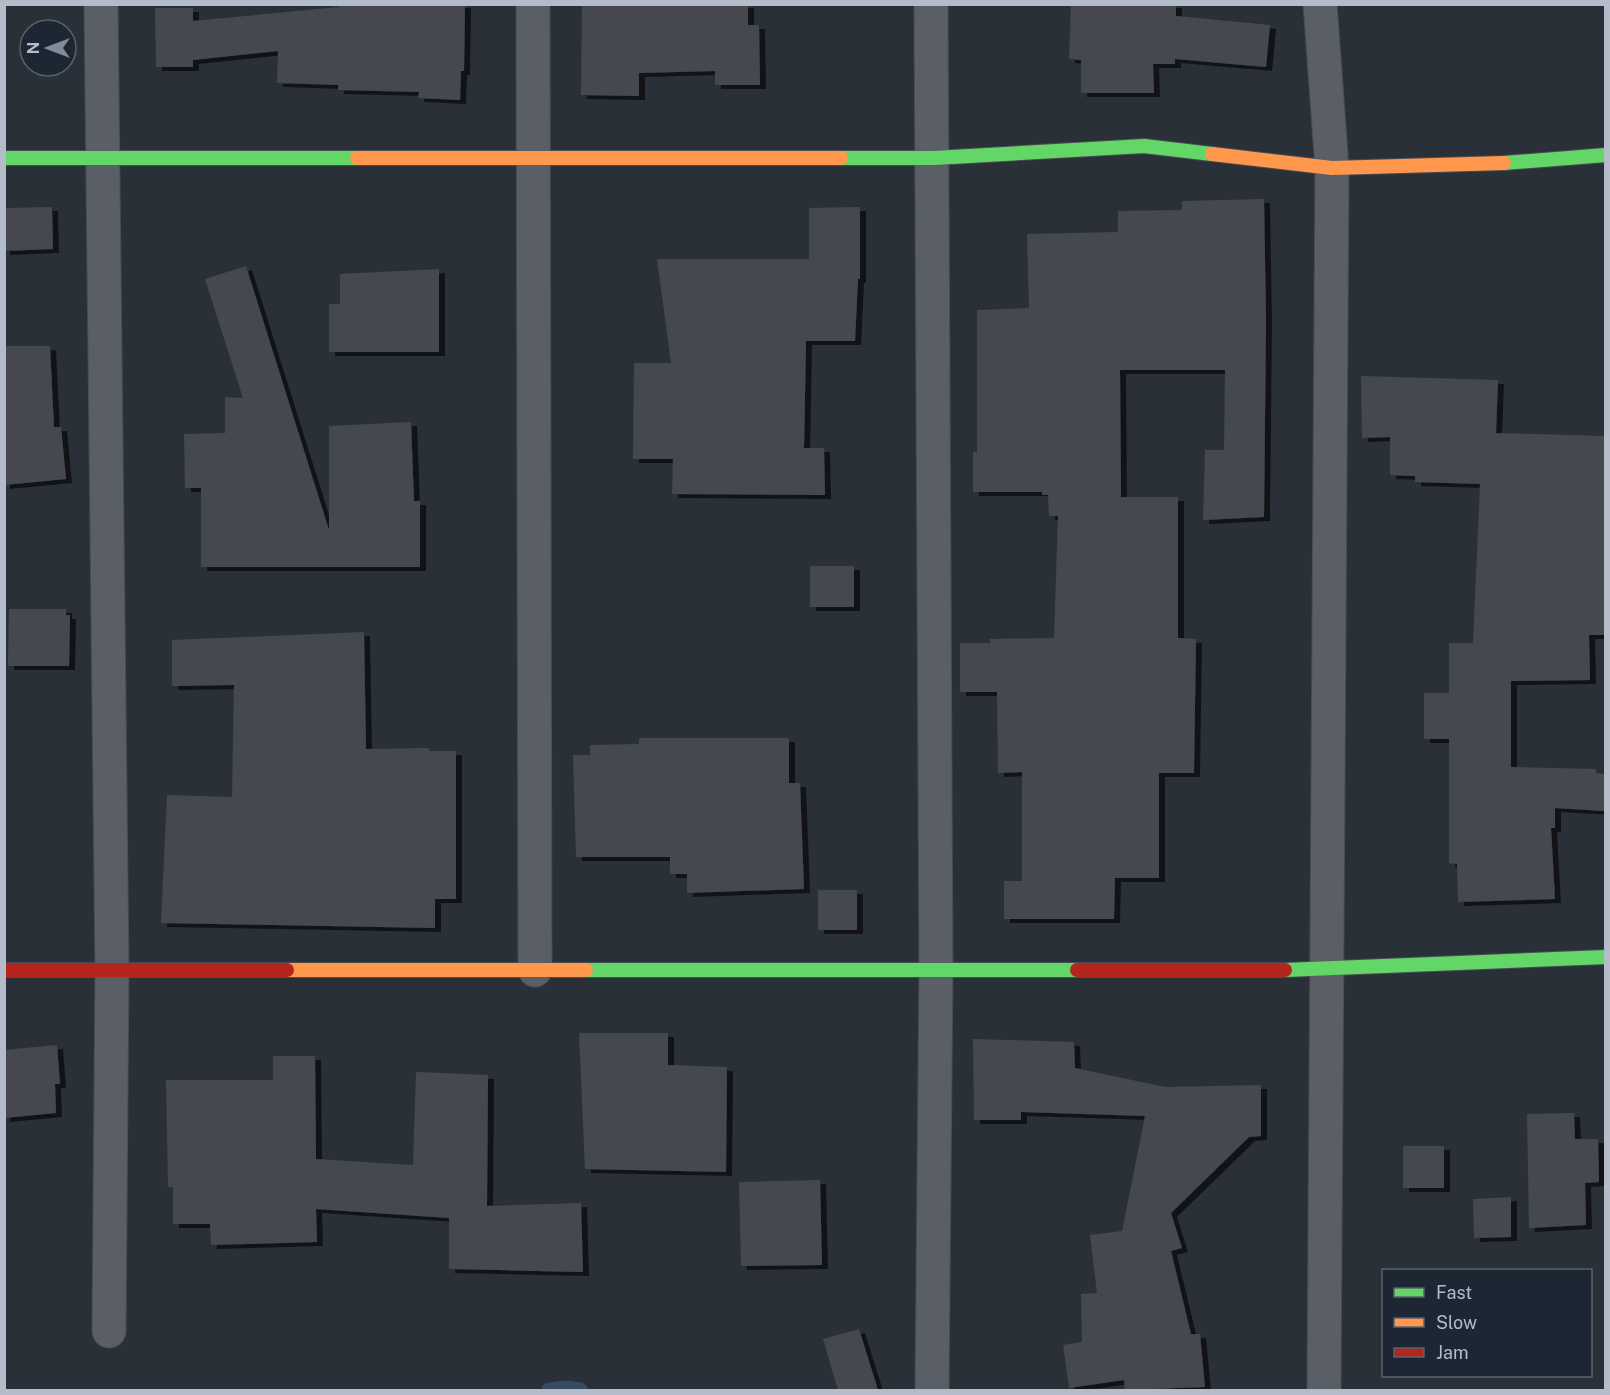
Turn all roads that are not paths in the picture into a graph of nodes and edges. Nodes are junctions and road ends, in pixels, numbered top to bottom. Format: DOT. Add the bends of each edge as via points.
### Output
graph roads {
  1 [pos="101,4"];
  2 [pos="533,4"];
  3 [pos="931,4"];
  4 [pos="1320,4"];
  5 [pos="1605,155"];
  6 [pos="104,157"];
  7 [pos="4,158"];
  8 [pos="535,158"];
  9 [pos="934,158"];
  10 [pos="1332,168"];
  11 [pos="1605,957"];
  12 [pos="4,970"];
  13 [pos="112,970"];
  14 [pos="535,970"];
  15 [pos="936,970"];
  16 [pos="1328,970"];
  17 [pos="109,1331"];
  18 [pos="932,1389"];
  19 [pos="1324,1390"];
  1 -- 6 [label="street"];
  2 -- 8 [label="street"];
  3 -- 9 [label="street"];
  4 -- 10 [label="street"];
  5 -- 10 [label="street" via="1553,161"];
  6 -- 7 [label="street"];
  6 -- 8 [label="street"];
  6 -- 13 [label="street"];
  8 -- 9 [label="street"];
  8 -- 14 [label="street"];
  9 -- 10 [label="street" via="1144,146"];
  9 -- 15 [label="street"];
  10 -- 16 [label="street"];
  11 -- 16 [label="street"];
  12 -- 13 [label="street"];
  13 -- 14 [label="street"];
  13 -- 17 [label="street"];
  14 -- 15 [label="street"];
  15 -- 16 [label="street"];
  15 -- 18 [label="street"];
  16 -- 19 [label="street"];
}
